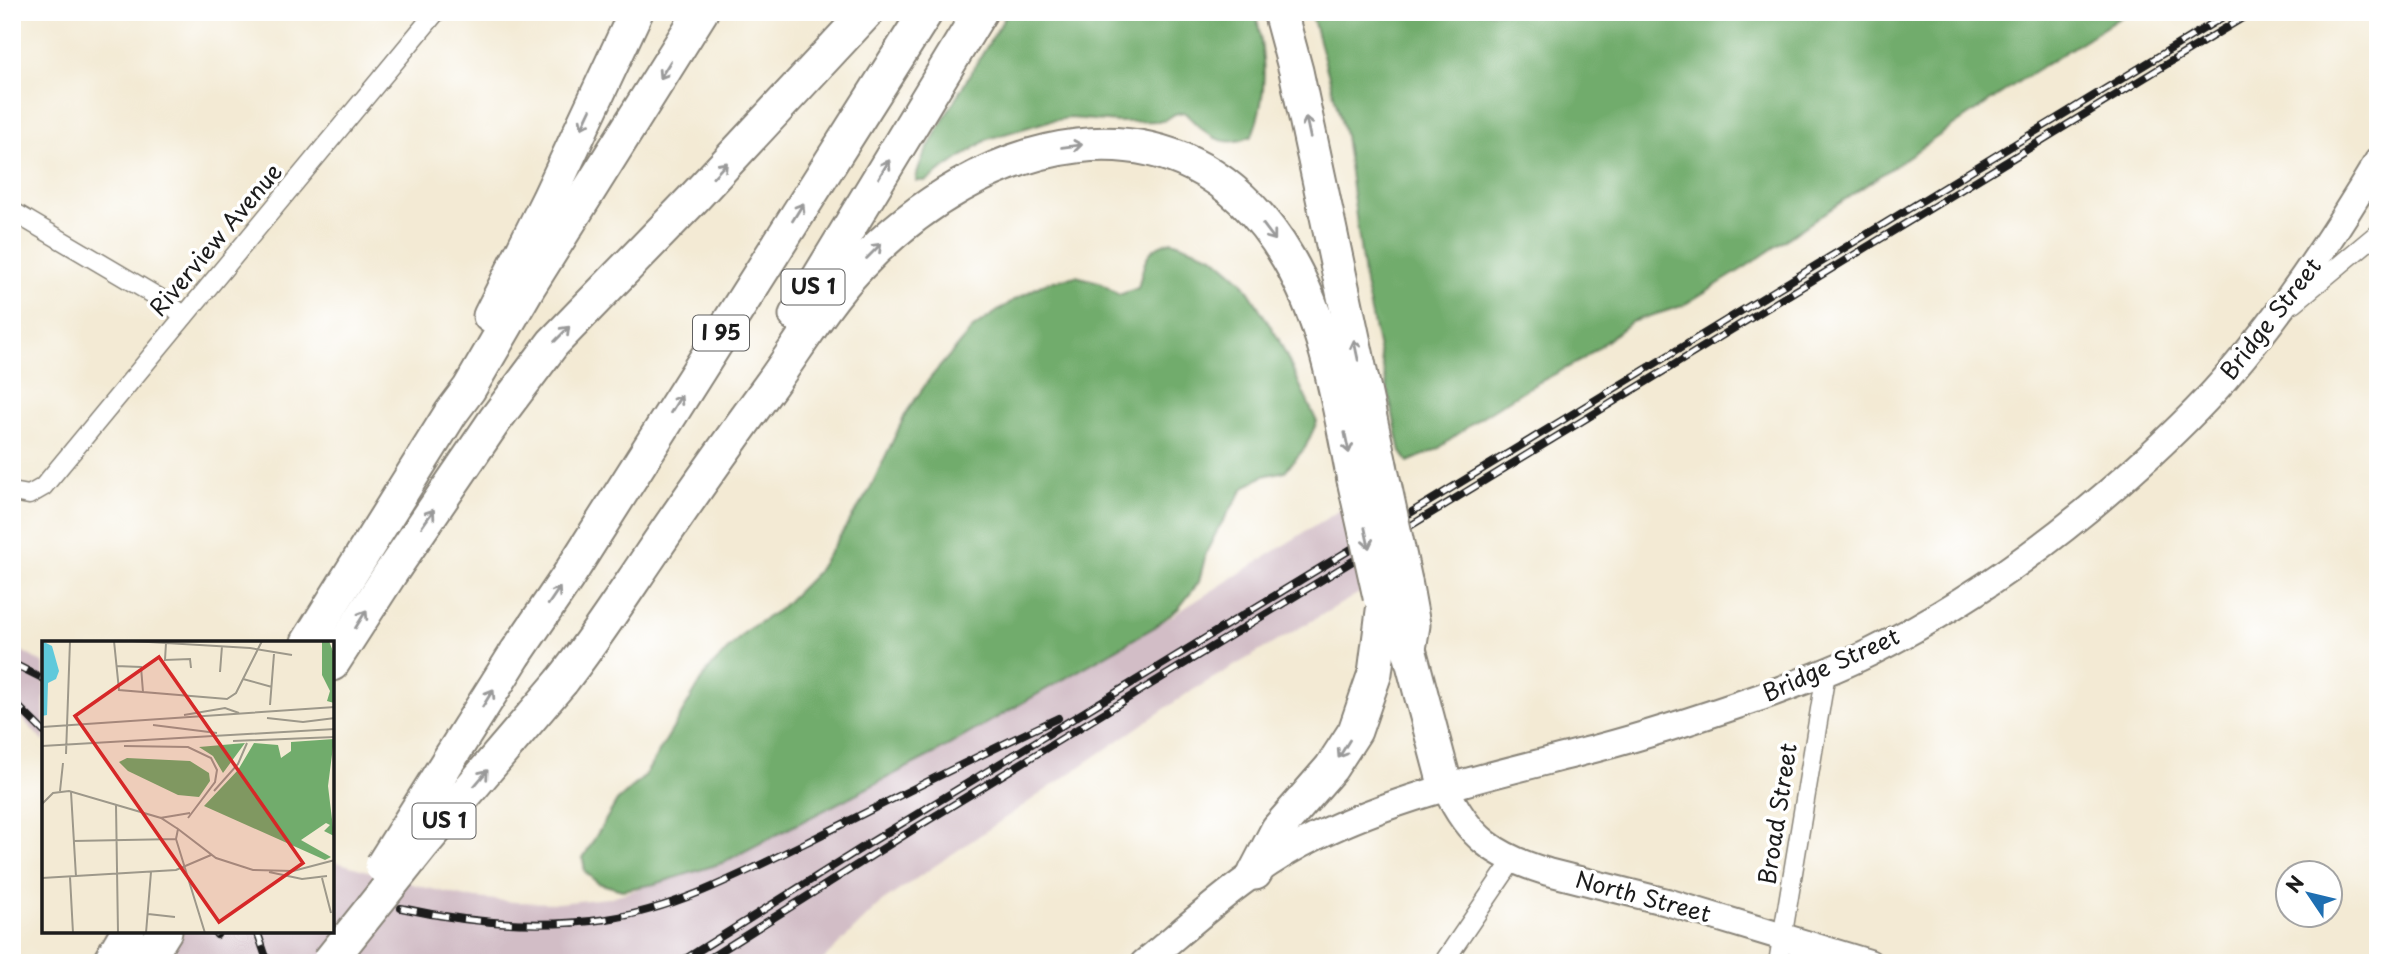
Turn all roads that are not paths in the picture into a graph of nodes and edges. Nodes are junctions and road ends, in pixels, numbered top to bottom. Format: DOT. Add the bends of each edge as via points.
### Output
graph roads {
  1 [pos="436,12"];
  2 [pos="636,12"];
  3 [pos="701,12"];
  4 [pos="867,12"];
  5 [pos="926,12"];
  6 [pos="980,12"];
  7 [pos="1280,12"];
  8 [pos="2378,161"];
  9 [pos="12,211"];
  10 [pos="2378,233"];
  11 [pos="184,316"];
  12 [pos="2270,323"];
  13 [pos="469,389"];
  14 [pos="1367,472"];
  15 [pos="21,494"];
  16 [pos="645,563"];
  17 [pos="1389,596"];
  18 [pos="309,641"];
  19 [pos="334,661"];
  20 [pos="1826,673"];
  21 [pos="1446,788"];
  22 [pos="1513,860"];
  23 [pos="1255,873"];
  24 [pos="127,933"];
  25 [pos="164,933"];
  26 [pos="1782,935"];
  27 [pos="109,963"];
  28 [pos="145,963"];
  29 [pos="321,963"];
  30 [pos="328,963"];
  31 [pos="1144,963"];
  32 [pos="1443,963"];
  33 [pos="1778,963"];
  34 [pos="1869,963"];
  1 -- 11 [label="street, Riverview Avenue"];
  2 -- 13 [label="highway, one-way" via="493,307"];
  3 -- 13 [label="highway, one-way"];
  19 -- 4 [label="highway, one-way" via="495,420 554,343"];
  29 -- 5 [label="highway, I 95, one-way, bridge"];
  16 -- 6 [label="highway, US 1, one-way"];
  14 -- 7 [label="highway, one-way" via="1296,71"];
  8 -- 12 [label="main road, Bridge Street" via="2331,239"];
  9 -- 11 [label="street"];
  10 -- 12 [label="street"];
  11 -- 15 [label="street, Riverview Avenue" via="43,487"];
  12 -- 20 [label="main road, Bridge Street" via="2174,433 2047,543 1947,608"];
  13 -- 18 [label="highway"];
  16 -- 14 [label="highway, one-way" via="826,306 894,231 983,175 1029,156 1076,145 1122,144 1178,158 1225,186 1259,218 1287,258 1311,309"];
  14 -- 17 [label="highway, bridge"];
  30 -- 16 [label="highway, US 1, one-way, bridge" via="562,681"];
  17 -- 21 [label="highway" via="1413,625 1409,649"];
  17 -- 23 [label="highway, one-way" via="1374,673 1355,731 1331,768 1278,829"];
  20 -- 21 [label="main road, Bridge Street" via="1604,747"];
  20 -- 26 [label="street, Broad Street"];
  21 -- 22 [label="main road, North Street" via="1474,833"];
  21 -- 23 [label="main road, Bridge Street" via="1400,800 1315,837"];
  22 -- 26 [label="main road, North Street"];
  22 -- 32 [label="street"];
  23 -- 31 [label="main road, Bridge Street"];
  24 -- 27 [label="highway"];
  25 -- 28 [label="highway"];
  26 -- 33 [label="street, Broad Street"];
  26 -- 34 [label="main road, North Street"];
}
